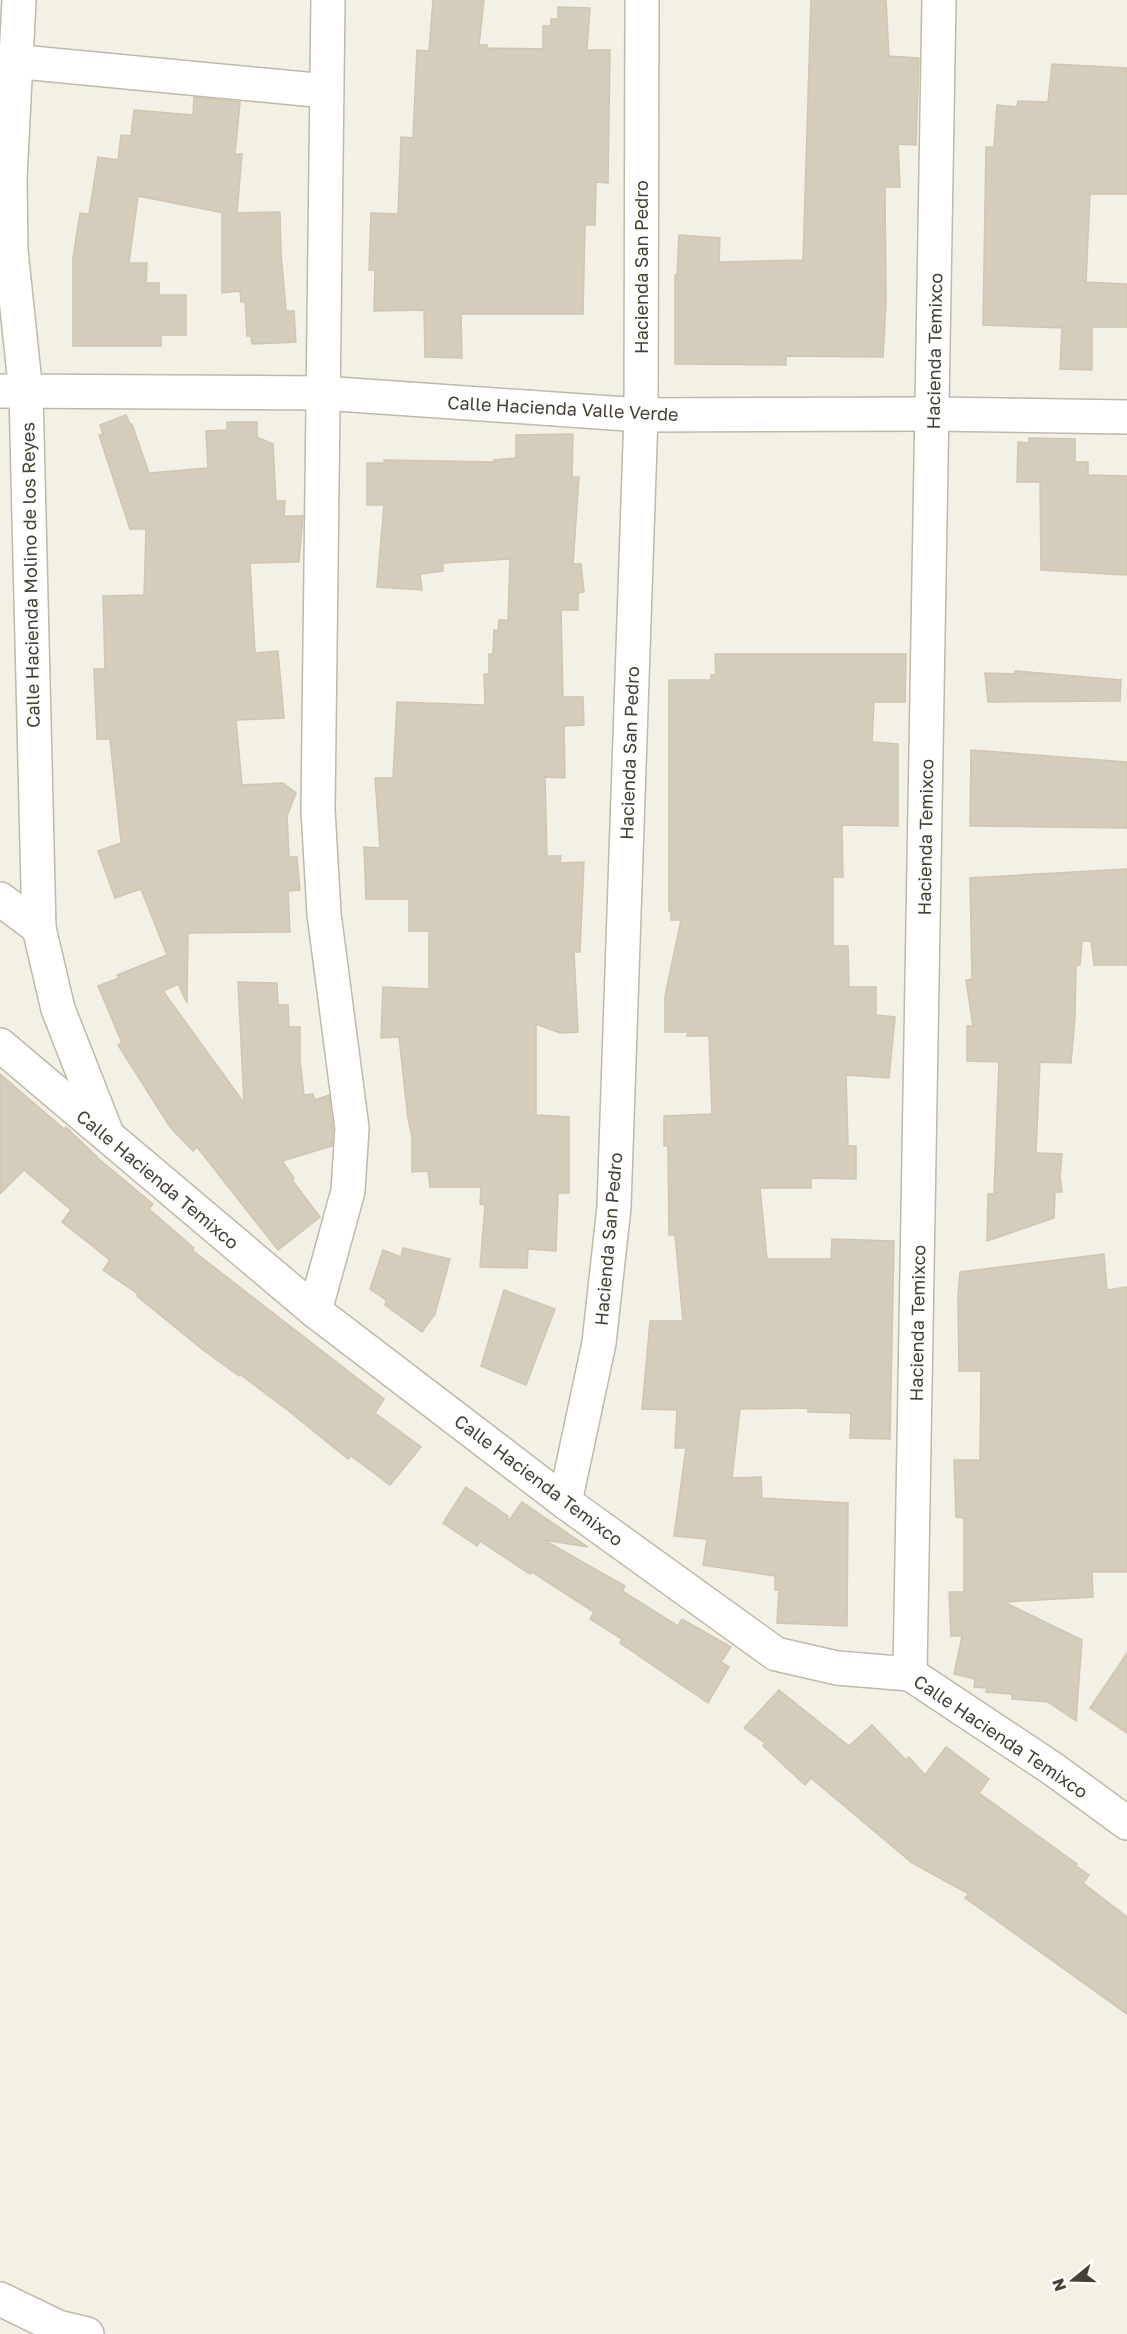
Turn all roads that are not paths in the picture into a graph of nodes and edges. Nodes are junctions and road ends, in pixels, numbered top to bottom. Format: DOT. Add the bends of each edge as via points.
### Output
graph roads {
  1 [pos="19,0"];
  2 [pos="328,0"];
  3 [pos="642,0"];
  4 [pos="939,0"];
  5 [pos="9,60"];
  6 [pos="326,91"];
  7 [pos="13,392"];
  8 [pos="322,393"];
  9 [pos="933,414"];
  10 [pos="641,415"];
  11 [pos="1127,417"];
  12 [pos="0,899"];
  13 [pos="39,928"];
  14 [pos="0,1045"];
  15 [pos="110,1139"];
  16 [pos="315,1311"];
  17 [pos="565,1502"];
  18 [pos="910,1674"];
  19 [pos="1127,1823"];
  20 [pos="0,2299"];
  21 [pos="87,2334"];
  1 -- 5 [label="street, Calle Hacienda Molino de los Reyes"];
  2 -- 6 [label="street"];
  3 -- 10 [label="street, Hacienda San Pedro"];
  4 -- 9 [label="street, Hacienda Temixco"];
  5 -- 6 [label="street"];
  5 -- 7 [label="street, Calle Hacienda Molino de los Reyes"];
  6 -- 8 [label="street"];
  7 -- 8 [label="street, Calle Hacienda Valle Verde"];
  7 -- 13 [label="street, Calle Hacienda Molino de los Reyes"];
  8 -- 10 [label="street, Calle Hacienda Valle Verde"];
  8 -- 16 [label="street" via="318,810 324,914 352,1128 348,1191"];
  9 -- 10 [label="street, Calle Hacienda Valle Verde"];
  9 -- 11 [label="street, Calle Hacienda Valle Verde"];
  9 -- 18 [label="street, Hacienda Temixco"];
  10 -- 17 [label="street, Hacienda San Pedro" via="614,1207 599,1343"];
  12 -- 13 [label="street"];
  13 -- 15 [label="street, Calle Hacienda Molino de los Reyes" via="58,1010"];
  14 -- 15 [label="street, Calle Hacienda Temixco"];
  15 -- 16 [label="street, Calle Hacienda Temixco"];
  16 -- 17 [label="street, Calle Hacienda Temixco"];
  17 -- 18 [label="street, Calle Hacienda Temixco" via="776,1654 837,1668"];
  18 -- 19 [label="street, Calle Hacienda Temixco"];
  20 -- 21 [label="street" via="58,2327"];
}
